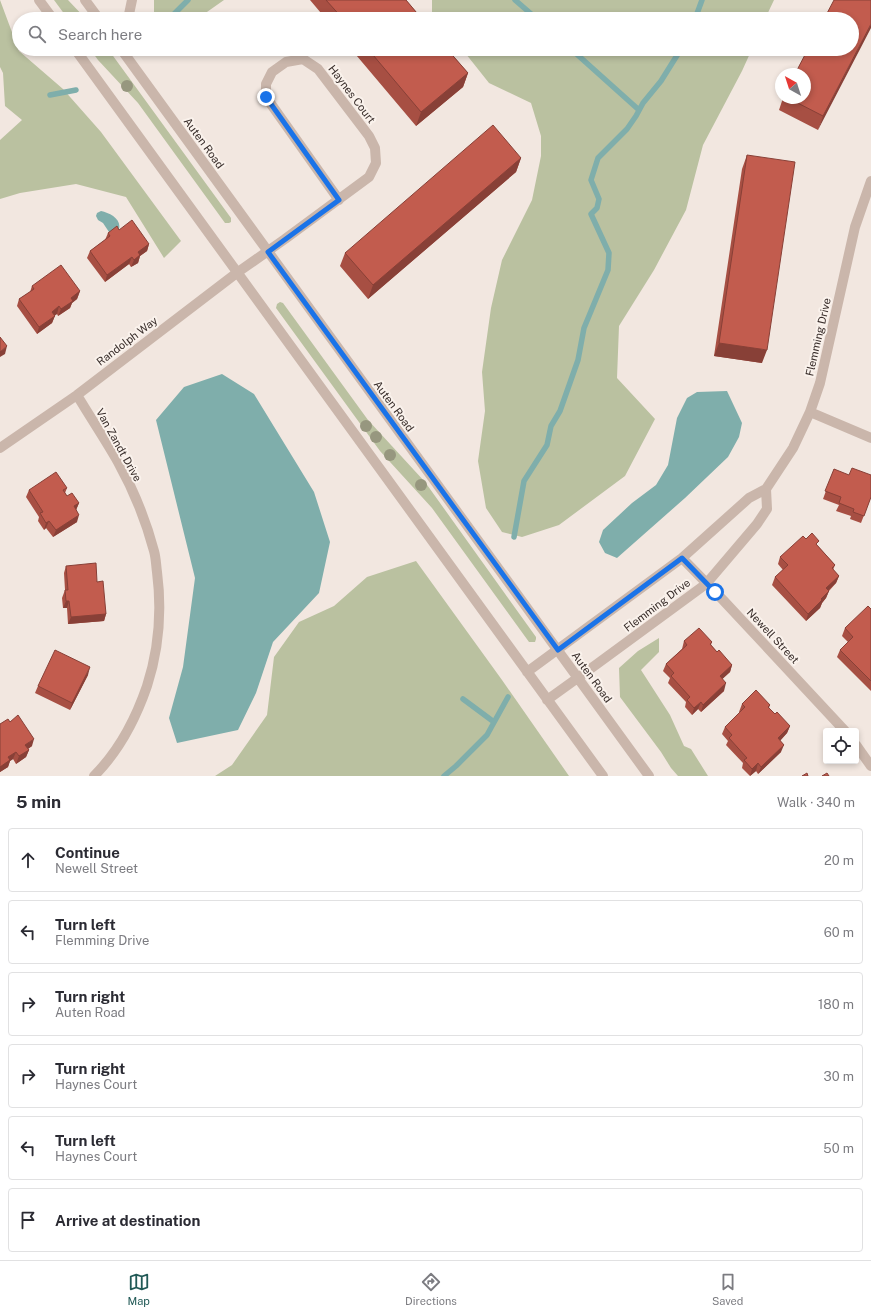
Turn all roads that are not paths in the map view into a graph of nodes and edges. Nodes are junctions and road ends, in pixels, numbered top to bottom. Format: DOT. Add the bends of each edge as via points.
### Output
graph roads {
  1 [pos="39,0"];
  2 [pos="85,0"];
  3 [pos="132,0"];
  4 [pos="48,12"];
  5 [pos="94,12"];
  6 [pos="129,12"];
  7 [pos="80,56"];
  8 [pos="126,56"];
  9 [pos="871,181"];
  10 [pos="339,200"];
  11 [pos="268,252"];
  12 [pos="238,272"];
  13 [pos="76,395"];
  14 [pos="810,412"];
  15 [pos="871,438"];
  16 [pos="0,448"];
  17 [pos="766,489"];
  18 [pos="682,558"];
  19 [pos="706,584"];
  20 [pos="558,650"];
  21 [pos="527,672"];
  22 [pos="578,678"];
  23 [pos="547,700"];
  24 [pos="842,728"];
  25 [pos="859,749"];
  26 [pos="871,766"];
  27 [pos="94,776"];
  28 [pos="602,776"];
  29 [pos="649,776"];
  1 -- 4 [label="street"];
  2 -- 5 [label="street"];
  3 -- 6 [label="street"];
  7 -- 12 [label="street"];
  8 -- 11 [label="street, Auten Road"];
  9 -- 14 [label="street, Flemming Drive" via="855,227 820,383"];
  10 -- 10 [label="street, Haynes Court" via="369,177 376,163 375,148 369,136 318,69 303,60 286,62 272,72 266,84 266,97"];
  10 -- 11 [label="street, Haynes Court"];
  11 -- 12 [label="street, Randolph Way"];
  11 -- 20 [label="street, Auten Road"];
  12 -- 13 [label="street, Randolph Way"];
  12 -- 21 [label="street"];
  13 -- 16 [label="street, Randolph Way"];
  13 -- 27 [label="street, Van Zandt Drive" via="118,463 137,502 154,552 160,593 154,664 142,700 124,737"];
  14 -- 15 [label="street"];
  14 -- 17 [label="street, Flemming Drive" via="793,448"];
  17 -- 18 [label="street, Flemming Drive" via="749,498"];
  17 -- 19 [label="street, Flemming Drive" via="767,509"];
  18 -- 19 [label="street, Newell Street"];
  18 -- 20 [label="street, Flemming Drive"];
  19 -- 22 [label="street, Flemming Drive"];
  19 -- 24 [label="street, Newell Street"];
  20 -- 21 [label="street, Flemming Drive"];
  20 -- 22 [label="street, Auten Road"];
  21 -- 23 [label="street"];
  22 -- 23 [label="street, Flemming Drive"];
  22 -- 29 [label="street, Auten Road"];
  23 -- 28 [label="street"];
  25 -- 26 [label="street"];
}
